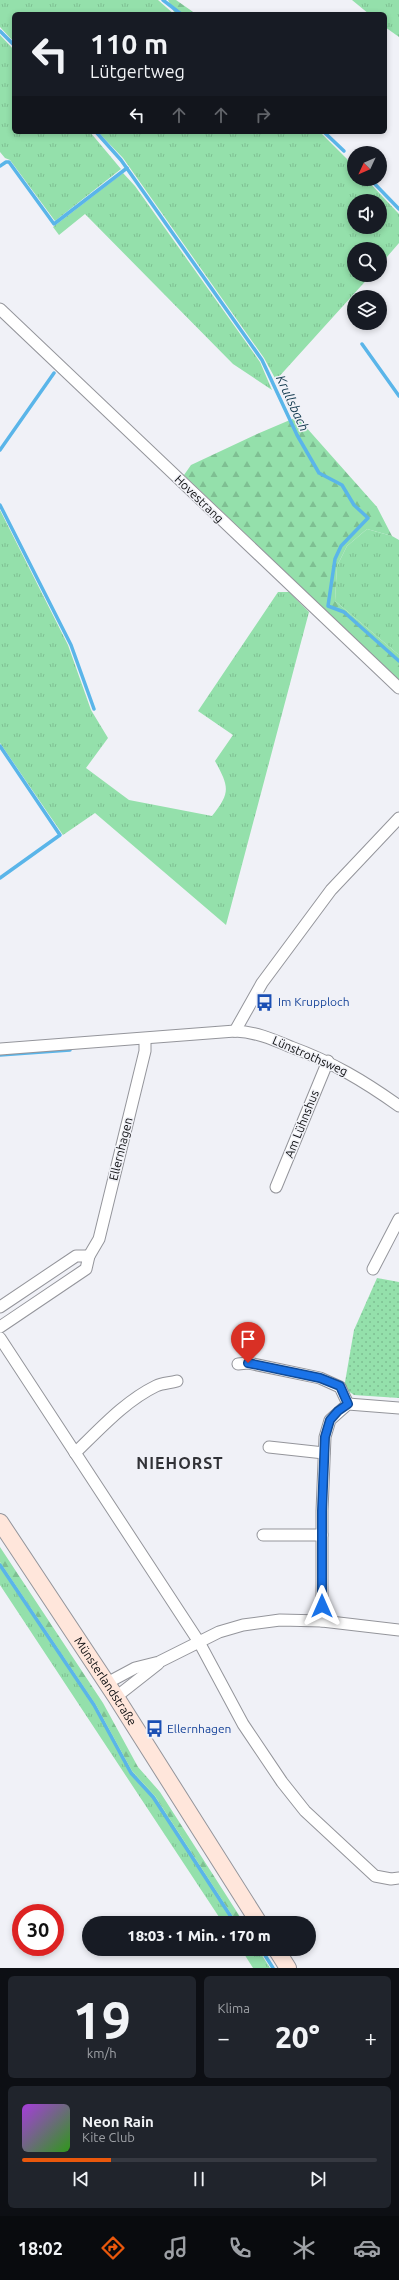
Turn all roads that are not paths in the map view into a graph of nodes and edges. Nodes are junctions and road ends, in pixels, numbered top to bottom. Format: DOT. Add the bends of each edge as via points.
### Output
graph roads {
  1 [pos="0,309"];
  2 [pos="399,688"];
  3 [pos="399,818"];
  4 [pos="236,1031"];
  5 [pos="145,1039"];
  6 [pos="0,1049"];
  7 [pos="328,1061"];
  8 [pos="399,1106"];
  9 [pos="276,1187"];
  10 [pos="399,1219"];
  11 [pos="89,1256"];
  12 [pos="373,1269"];
  13 [pos="0,1307"];
  14 [pos="0,1327"];
  15 [pos="0,1338"];
  16 [pos="238,1364"];
  17 [pos="177,1381"];
  18 [pos="348,1404"];
  19 [pos="399,1408"];
  20 [pos="269,1447"];
  21 [pos="75,1453"];
  22 [pos="324,1453"];
  23 [pos="0,1522"];
  24 [pos="263,1535"];
  25 [pos="322,1535"];
  26 [pos="322,1621"];
  27 [pos="399,1630"];
  28 [pos="198,1642"];
  29 [pos="159,1662"];
  30 [pos="107,1683"];
  31 [pos="116,1697"];
  32 [pos="399,1878"];
  33 [pos="255,1916"];
  34 [pos="280,1956"];
  35 [pos="288,1968"];
  1 -- 2 [label="street, Hovestrang"];
  3 -- 4 [label="street" via="331,890 295,937 262,983"];
  4 -- 5 [label="street"];
  4 -- 7 [label="street, Lünstrothsweg" via="255,1032"];
  5 -- 6 [label="street"];
  5 -- 11 [label="street, Ellernhagen" via="145,1051 99,1239"];
  7 -- 8 [label="street, Lünstrothsweg"];
  7 -- 9 [label="street, Am Lühnshus"];
  10 -- 12 [label="street"];
  11 -- 13 [label="street" via="76,1256"];
  11 -- 14 [label="street, Ellernhagen" via="86,1269"];
  15 -- 21 [label="street"];
  16 -- 18 [label="street" via="248,1363 320,1378 340,1386"];
  17 -- 21 [label="street" via="157,1386 138,1397"];
  18 -- 19 [label="street"];
  18 -- 22 [label="street" via="330,1420"];
  20 -- 22 [label="street"];
  21 -- 28 [label="street"];
  22 -- 25 [label="street"];
  23 -- 30 [label="main road, Münsterlandstraße"];
  24 -- 25 [label="street"];
  25 -- 26 [label="street"];
  26 -- 27 [label="street"];
  26 -- 28 [label="street" via="280,1620 242,1625"];
  28 -- 29 [label="street"];
  28 -- 32 [label="street" via="259,1751 305,1811 375,1876"];
  29 -- 30 [label="street" via="136,1668"];
  29 -- 31 [label="street"];
  30 -- 31 [label="main road, Münsterlandstraße"];
  31 -- 33 [label="main road, Münsterlandstraße"];
  34 -- 35 [label="main road"];
}
